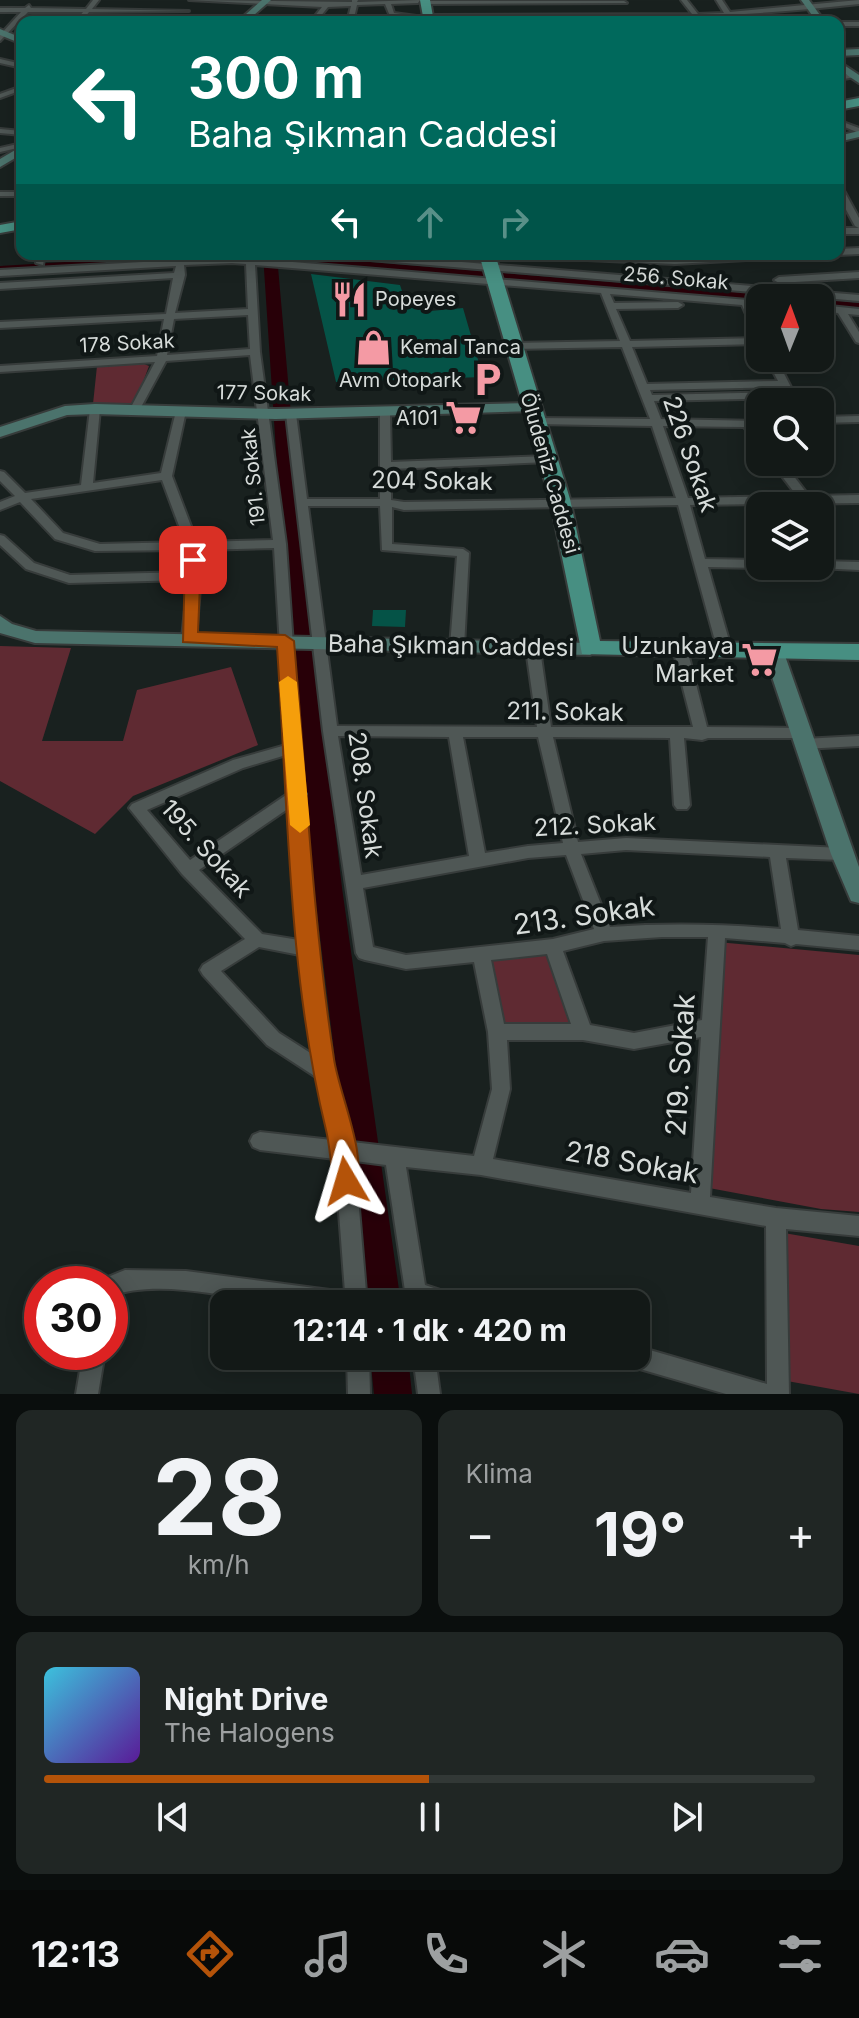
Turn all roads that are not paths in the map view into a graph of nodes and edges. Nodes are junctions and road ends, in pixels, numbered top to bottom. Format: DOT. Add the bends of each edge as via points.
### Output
graph roads {
  1 [pos="32,0"];
  2 [pos="192,0"];
  3 [pos="199,0"];
  4 [pos="684,0"];
  5 [pos="719,0"];
  6 [pos="805,0"];
  7 [pos="422,1"];
  8 [pos="498,1"];
  9 [pos="266,2"];
  10 [pos="343,2"];
  11 [pos="355,2"];
  12 [pos="387,2"];
  13 [pos="517,2"];
  14 [pos="623,2"];
  15 [pos="859,2"];
  16 [pos="92,5"];
  17 [pos="326,5"];
  18 [pos="812,9"];
  19 [pos="0,10"];
  20 [pos="26,10"];
  21 [pos="152,10"];
  22 [pos="186,11"];
  23 [pos="729,15"];
  24 [pos="20,16"];
  25 [pos="144,16"];
  26 [pos="183,16"];
  27 [pos="248,16"];
  28 [pos="318,16"];
  29 [pos="400,16"];
  30 [pos="521,16"];
  31 [pos="697,16"];
  32 [pos="817,16"];
  33 [pos="16,20"];
  34 [pos="2,35"];
  35 [pos="0,97"];
  36 [pos="11,101"];
  37 [pos="844,202"];
  38 [pos="859,228"];
  39 [pos="35,260"];
  40 [pos="164,260"];
  41 [pos="184,260"];
  42 [pos="230,260"];
  43 [pos="393,260"];
  44 [pos="676,260"];
  45 [pos="763,260"];
  46 [pos="253,261"];
  47 [pos="0,266"];
  48 [pos="72,269"];
  49 [pos="491,270"];
  50 [pos="0,273"];
  51 [pos="180,275"];
  52 [pos="859,275"];
  53 [pos="69,280"];
  54 [pos="779,280"];
  55 [pos="686,284"];
  56 [pos="781,284"];
  57 [pos="0,286"];
  58 [pos="746,288"];
  59 [pos="604,290"];
  60 [pos="834,296"];
  61 [pos="859,298"];
  62 [pos="723,300"];
  63 [pos="745,302"];
  64 [pos="610,306"];
  65 [pos="834,309"];
  66 [pos="841,310"];
  67 [pos="252,312"];
  68 [pos="859,312"];
  69 [pos="169,314"];
  70 [pos="0,325"];
  71 [pos="858,337"];
  72 [pos="746,339"];
  73 [pos="624,343"];
  74 [pos="513,346"];
  75 [pos="255,352"];
  76 [pos="161,360"];
  77 [pos="0,369"];
  78 [pos="646,392"];
  79 [pos="746,393"];
  80 [pos="95,409"];
  81 [pos="135,409"];
  82 [pos="181,411"];
  83 [pos="385,413"];
  84 [pos="278,414"];
  85 [pos="533,414"];
  86 [pos="859,419"];
  87 [pos="834,420"];
  88 [pos="656,423"];
  89 [pos="746,424"];
  90 [pos="0,432"];
  91 [pos="548,459"];
  92 [pos="387,466"];
  93 [pos="0,474"];
  94 [pos="166,476"];
  95 [pos="788,476"];
  96 [pos="87,487"];
  97 [pos="800,492"];
  98 [pos="23,497"];
  99 [pos="834,499"];
  100 [pos="859,499"];
  101 [pos="746,500"];
  102 [pos="386,502"];
  103 [pos="683,502"];
  104 [pos="301,503"];
  105 [pos="561,504"];
  106 [pos="0,506"];
  107 [pos="0,539"];
  108 [pos="192,544"];
  109 [pos="280,544"];
  110 [pos="702,563"];
  111 [pos="746,564"];
  112 [pos="834,565"];
  113 [pos="859,566"];
  114 [pos="195,576"];
  115 [pos="0,622"];
  116 [pos="721,637"];
  117 [pos="189,638"];
  118 [pos="285,641"];
  119 [pos="322,642"];
  120 [pos="457,647"];
  121 [pos="533,649"];
  122 [pos="590,649"];
  123 [pos="680,649"];
  124 [pos="773,650"];
  125 [pos="859,652"];
  126 [pos="330,731"];
  127 [pos="455,732"];
  128 [pos="545,734"];
  129 [pos="677,735"];
  130 [pos="702,735"];
  131 [pos="801,739"];
  132 [pos="859,741"];
  133 [pos="293,748"];
  134 [pos="298,794"];
  135 [pos="682,805"];
  136 [pos="572,850"];
  137 [pos="777,851"];
  138 [pos="842,854"];
  139 [pos="478,860"];
  140 [pos="188,869"];
  141 [pos="354,883"];
  142 [pos="859,894"];
  143 [pos="717,930"];
  144 [pos="604,934"];
  145 [pos="791,939"];
  146 [pos="257,940"];
  147 [pos="859,943"];
  148 [pos="553,946"];
  149 [pos="308,949"];
  150 [pos="365,953"];
  151 [pos="481,955"];
  152 [pos="710,1027"];
  153 [pos="497,1032"];
  154 [pos="583,1032"];
  155 [pos="324,1072"];
  156 [pos="260,1141"];
  157 [pos="350,1151"];
  158 [pos="395,1158"];
  159 [pos="481,1166"];
  160 [pos="700,1203"];
  161 [pos="776,1218"];
  162 [pos="859,1226"];
  163 [pos="128,1278"];
  164 [pos="257,1290"];
  165 [pos="354,1290"];
  166 [pos="417,1290"];
  167 [pos="650,1361"];
  168 [pos="91,1370"];
  169 [pos="358,1370"];
  170 [pos="426,1370"];
  171 [pos="87,1394"];
  172 [pos="359,1394"];
  173 [pos="429,1394"];
  174 [pos="764,1394"];
  175 [pos="778,1394"];
  1 -- 20 [label="street"];
  2 -- 3 [label="street"];
  3 -- 9 [label="street"];
  3 -- 22 [label="street"];
  4 -- 31 [label="street"];
  5 -- 23 [label="street"];
  6 -- 18 [label="street"];
  7 -- 8 [label="street"];
  7 -- 12 [label="street"];
  8 -- 13 [label="street"];
  9 -- 17 [label="street"];
  9 -- 27 [label="street"];
  10 -- 11 [label="street"];
  10 -- 17 [label="street"];
  11 -- 12 [label="street"];
  12 -- 29 [label="street" via="392,15"];
  13 -- 14 [label="street"];
  13 -- 30 [label="street"];
  15 -- 18 [label="street"];
  16 -- 20 [label="street"];
  16 -- 21 [label="street"];
  17 -- 28 [label="street"];
  18 -- 23 [label="street"];
  18 -- 32 [label="street"];
  19 -- 20 [label="street"];
  20 -- 24 [label="street"];
  21 -- 22 [label="street"];
  21 -- 25 [label="street"];
  22 -- 26 [label="street"];
  33 -- 34 [label="street"];
  35 -- 36 [label="street"];
  37 -- 38 [label="street"];
  39 -- 47 [label="street"];
  40 -- 48 [label="street"];
  41 -- 51 [label="street"];
  42 -- 46 [label="street"];
  43 -- 49 [label="street"];
  44 -- 55 [label="street"];
  45 -- 54 [label="street"];
  46 -- 49 [label="street"];
  46 -- 67 [label="street, 191. Sokak"];
  48 -- 50 [label="street"];
  48 -- 53 [label="street"];
  49 -- 55 [label="street, 256. Sokak"];
  49 -- 59 [label="street, 256. Sokak"];
  49 -- 74 [label="main road, Öludeniz Caddesi"];
  51 -- 53 [label="street"];
  51 -- 69 [label="street"];
  52 -- 54 [label="street"];
  53 -- 57 [label="street"];
  54 -- 56 [label="street"];
  55 -- 58 [label="street, 256. Sokak"];
  59 -- 62 [label="street, 256. Sokak"];
  59 -- 64 [label="street, 226 Sokak"];
  60 -- 61 [label="street, 256. Sokak"];
  62 -- 63 [label="street, 256. Sokak"];
  62 -- 64 [label="street"];
  64 -- 73 [label="street, 226 Sokak"];
  65 -- 66 [label="street"];
  66 -- 68 [label="street"];
  66 -- 71 [label="street"];
  67 -- 69 [label="street"];
  67 -- 75 [label="street, 191. Sokak"];
  69 -- 70 [label="street"];
  69 -- 76 [label="street"];
  72 -- 73 [label="street"];
  73 -- 74 [label="street"];
  73 -- 78 [label="street, 226 Sokak"];
  74 -- 85 [label="main road, Öludeniz Caddesi"];
  75 -- 76 [label="street, 178 Sokak"];
  75 -- 84 [label="street, 191. Sokak"];
  76 -- 77 [label="street, 178 Sokak"];
  76 -- 81 [label="street"];
  78 -- 79 [label="street"];
  78 -- 88 [label="street, 226 Sokak"];
  80 -- 81 [label="street, 177 Sokak"];
  80 -- 90 [label="street, 177 Sokak" via="65,411"];
  80 -- 96 [label="street"];
  81 -- 82 [label="street, 177 Sokak"];
  82 -- 84 [label="street, 177 Sokak"];
  82 -- 94 [label="street"];
  83 -- 84 [label="street, 177 Sokak"];
  83 -- 85 [label="street, 177 Sokak"];
  83 -- 92 [label="street"];
  84 -- 104 [label="street, 208. Sokak"];
  84 -- 109 [label="street, 191. Sokak"];
  85 -- 88 [label="street"];
  85 -- 91 [label="main road, Öludeniz Caddesi"];
  86 -- 87 [label="street"];
  88 -- 89 [label="street"];
  88 -- 103 [label="street, 226 Sokak"];
  91 -- 92 [label="street"];
  91 -- 105 [label="main road, Öludeniz Caddesi"];
  92 -- 102 [label="street"];
  93 -- 98 [label="street"];
  94 -- 96 [label="street"];
  94 -- 108 [label="street"];
  95 -- 97 [label="street"];
  96 -- 98 [label="street"];
  98 -- 106 [label="street"];
  98 -- 108 [label="street" via="59,536 99,548"];
  99 -- 100 [label="street, 204 Sokak"];
  101 -- 103 [label="street, 204 Sokak"];
  102 -- 104 [label="street, 204 Sokak"];
  102 -- 105 [label="street, 204 Sokak"];
  102 -- 120 [label="street" via="386,547 463,553"];
  103 -- 105 [label="street, 204 Sokak"];
  103 -- 110 [label="street, 226 Sokak"];
  104 -- 119 [label="street, 208. Sokak"];
  105 -- 122 [label="main road, Öludeniz Caddesi" via="584,597"];
  107 -- 114 [label="street" via="30,566 69,579"];
  108 -- 109 [label="street"];
  108 -- 114 [label="street"];
  109 -- 118 [label="street, 191. Sokak"];
  110 -- 111 [label="street"];
  110 -- 116 [label="street, 226 Sokak"];
  112 -- 113 [label="street"];
  114 -- 117 [label="street"];
  115 -- 117 [label="street, Baha Şıkman Caddesi" via="35,637"];
  117 -- 118 [label="street, Baha Şıkman Caddesi"];
  118 -- 119 [label="street, Baha Şıkman Caddesi"];
  118 -- 133 [label="street, 191. Sokak"];
  119 -- 120 [label="street, Baha Şıkman Caddesi"];
  119 -- 126 [label="street, 208. Sokak"];
  120 -- 121 [label="street, Baha Şıkman Caddesi"];
  121 -- 122 [label="street, Baha Şıkman Caddesi"];
  121 -- 128 [label="street"];
  122 -- 123 [label="main road, Baha Şıkman Caddesi"];
  123 -- 124 [label="main road, Baha Şıkman Caddesi"];
  123 -- 130 [label="street"];
  124 -- 125 [label="main road, Baha Şıkman Caddesi"];
  124 -- 131 [label="street"];
  126 -- 127 [label="street, 211. Sokak"];
  126 -- 141 [label="street, 208. Sokak"];
  127 -- 128 [label="street, 211. Sokak"];
  127 -- 139 [label="street"];
  128 -- 129 [label="street, 211. Sokak"];
  128 -- 136 [label="street"];
  129 -- 130 [label="street, 211. Sokak"];
  129 -- 135 [label="street"];
  130 -- 131 [label="street, 211. Sokak"];
  131 -- 132 [label="street, 211. Sokak"];
  131 -- 138 [label="street"];
  133 -- 134 [label="street, 191. Sokak"];
  133 -- 140 [label="street, 195. Sokak" via="238,764 137,808"];
  134 -- 140 [label="street"];
  134 -- 149 [label="street, 191. Sokak"];
  136 -- 137 [label="street, 212. Sokak" via="626,844"];
  136 -- 139 [label="street, 212. Sokak"];
  136 -- 144 [label="street"];
  137 -- 138 [label="street, 212. Sokak"];
  137 -- 145 [label="street"];
  138 -- 142 [label="street"];
  139 -- 141 [label="street, 212. Sokak"];
  140 -- 146 [label="street, 195. Sokak"];
  141 -- 150 [label="street, 208. Sokak"];
  143 -- 144 [label="street, 213. Sokak"];
  143 -- 145 [label="street, 213. Sokak"];
  143 -- 152 [label="street, 219. Sokak"];
  144 -- 148 [label="street, 213. Sokak"];
  145 -- 147 [label="street, 213. Sokak"];
  146 -- 149 [label="street"];
  146 -- 155 [label="street" via="209,970 273,1039"];
  148 -- 151 [label="street, 213. Sokak"];
  148 -- 154 [label="street"];
  149 -- 155 [label="street, 191. Sokak"];
  150 -- 151 [label="street, 213. Sokak" via="406,962"];
  151 -- 153 [label="street"];
  152 -- 154 [label="street" via="634,1041"];
  152 -- 160 [label="street, 219. Sokak"];
  153 -- 154 [label="street"];
  153 -- 159 [label="street" via="501,1089"];
  155 -- 157 [label="street, 191. Sokak"];
  156 -- 157 [label="street, 218 Sokak"];
  157 -- 158 [label="street, 218 Sokak"];
  157 -- 165 [label="street, 191. Sokak"];
  158 -- 159 [label="street, 218 Sokak"];
  158 -- 166 [label="street"];
  159 -- 160 [label="street, 218 Sokak"];
  160 -- 161 [label="street, 218 Sokak"];
  161 -- 162 [label="street, 218 Sokak"];
  161 -- 175 [label="street"];
  163 -- 164 [label="street" via="167,1277"];
  167 -- 174 [label="street"];
  168 -- 171 [label="street"];
  169 -- 172 [label="street"];
  170 -- 173 [label="street"];
}
